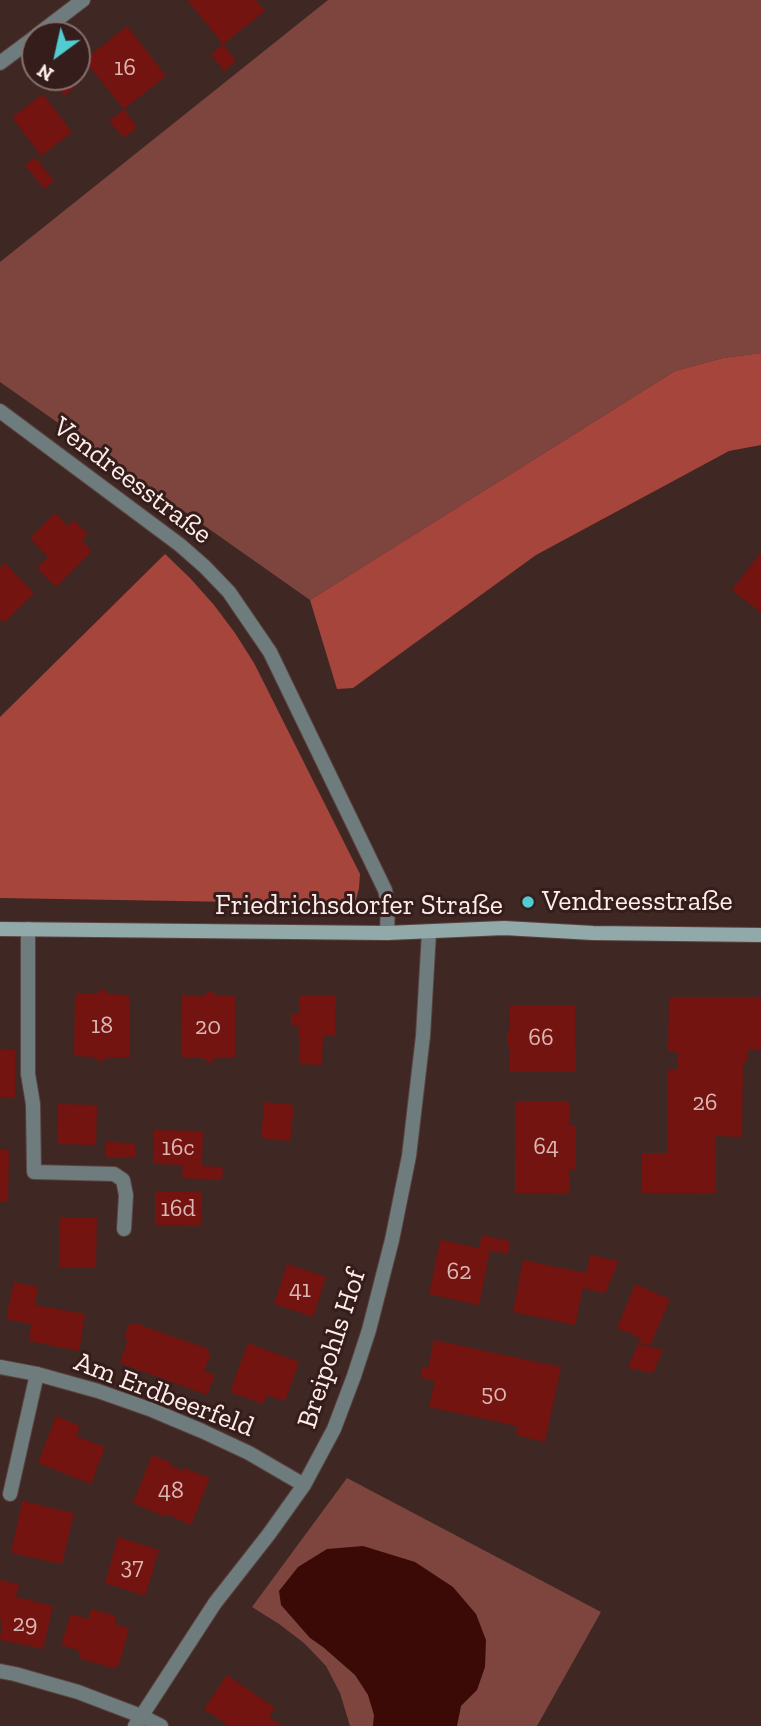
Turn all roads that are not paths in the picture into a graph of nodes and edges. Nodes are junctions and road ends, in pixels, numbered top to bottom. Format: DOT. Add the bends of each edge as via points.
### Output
graph roads {
  1 [pos="83,0"];
  2 [pos="56,21"];
  3 [pos="21,47"];
  4 [pos="0,63"];
  5 [pos="0,411"];
  6 [pos="0,929"];
  7 [pos="28,929"];
  8 [pos="429,932"];
  9 [pos="387,933"];
  10 [pos="761,935"];
  11 [pos="124,1229"];
  12 [pos="0,1367"];
  13 [pos="37,1374"];
  14 [pos="304,1485"];
  15 [pos="10,1494"];
  16 [pos="0,1671"];
  17 [pos="138,1721"];
  18 [pos="161,1726"];
  1 -- 2 [label="street"];
  3 -- 4 [label="street"];
  5 -- 9 [label="street, Vendreesstraße" via="180,545 229,592 270,653 385,890"];
  6 -- 7 [label="main road, Friedrichsdorfer Straße"];
  7 -- 9 [label="main road, Friedrichsdorfer Straße"];
  7 -- 11 [label="street" via="28,1074 34,1172 114,1174 123,1180 127,1195"];
  8 -- 9 [label="main road, Friedrichsdorfer Straße"];
  8 -- 10 [label="main road, Friedrichsdorfer Straße" via="504,928"];
  8 -- 14 [label="street, Breipohls Hof" via="416,1101 392,1240 354,1376 334,1429"];
  12 -- 13 [label="street, Am Erdbeerfeld"];
  13 -- 14 [label="street, Am Erdbeerfeld" via="98,1391 202,1431"];
  13 -- 15 [label="street"];
  14 -- 17 [label="street, Breipohls Hof" via="215,1603"];
  16 -- 17 [label="street" via="78,1692"];
  17 -- 18 [label="street"];
}
